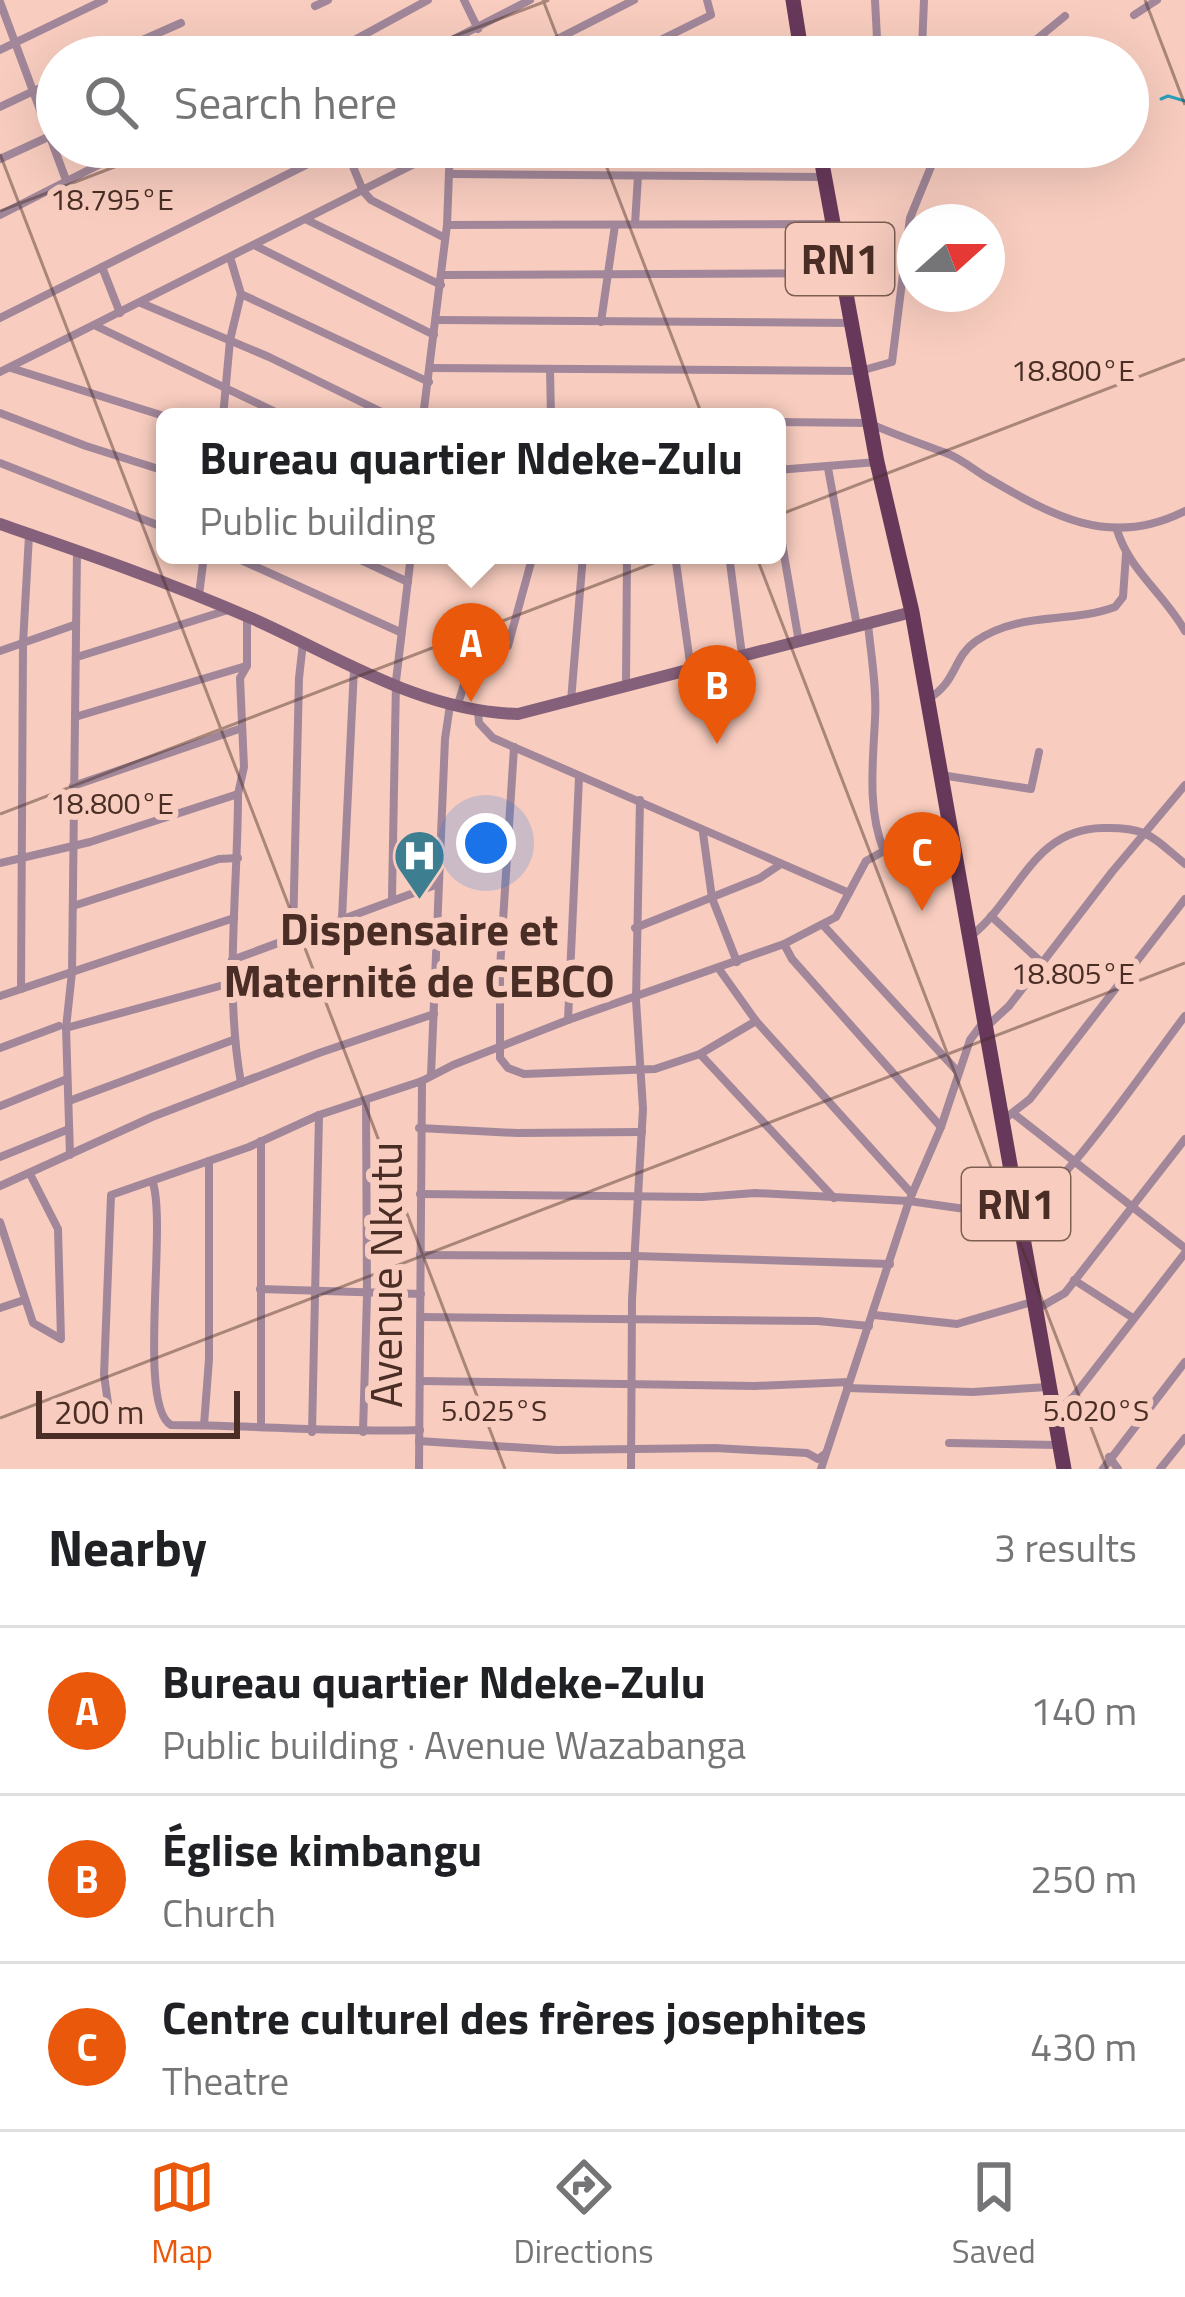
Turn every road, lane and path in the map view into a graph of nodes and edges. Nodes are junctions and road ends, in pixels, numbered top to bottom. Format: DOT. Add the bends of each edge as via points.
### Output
graph roads {
  1 [pos="104,0"];
  2 [pos="328,0"];
  3 [pos="428,0"];
  4 [pos="464,0"];
  5 [pos="530,0"];
  6 [pos="634,0"];
  7 [pos="707,0"];
  8 [pos="793,0"];
  9 [pos="875,0"];
  10 [pos="924,0"];
  11 [pos="1157,0"];
  12 [pos="0,2"];
  13 [pos="316,6"];
  14 [pos="1134,15"];
  15 [pos="1065,16"];
  16 [pos="181,23"];
  17 [pos="478,28"];
  18 [pos="152,36"];
  19 [pos="362,36"];
  20 [pos="462,36"];
  21 [pos="563,36"];
  22 [pos="667,36"];
  23 [pos="799,36"];
  24 [pos="877,36"];
  25 [pos="923,36"];
  26 [pos="1041,36"];
  27 [pos="13,44"];
  28 [pos="0,50"];
  29 [pos="36,91"];
  30 [pos="32,93"];
  31 [pos="36,101"];
  32 [pos="0,106"];
  33 [pos="36,143"];
  34 [pos="0,159"];
  35 [pos="63,168"];
  36 [pos="91,168"];
  37 [pos="301,168"];
  38 [pos="353,168"];
  39 [pos="407,168"];
  40 [pos="451,168"];
  41 [pos="822,168"];
  42 [pos="930,168"];
  43 [pos="452,174"];
  44 [pos="638,176"];
  45 [pos="824,177"];
  46 [pos="66,180"];
  47 [pos="363,190"];
  48 [pos="0,215"];
  49 [pos="306,219"];
  50 [pos="635,224"];
  51 [pos="835,224"];
  52 [pos="614,225"];
  53 [pos="447,226"];
  54 [pos="446,238"];
  55 [pos="253,244"];
  56 [pos="230,257"];
  57 [pos="101,267"];
  58 [pos="608,273"];
  59 [pos="843,273"];
  60 [pos="442,280"];
  61 [pos="241,294"];
  62 [pos="140,303"];
  63 [pos="120,313"];
  64 [pos="0,318"];
  65 [pos="437,320"];
  66 [pos="601,322"];
  67 [pos="853,323"];
  68 [pos="95,326"];
  69 [pos="434,335"];
  70 [pos="230,340"];
  71 [pos="430,368"];
  72 [pos="550,369"];
  73 [pos="5,370"];
  74 [pos="860,370"];
  75 [pos="429,382"];
  76 [pos="226,390"];
  77 [pos="224,408"];
  78 [pos="266,408"];
  79 [pos="373,408"];
  80 [pos="426,408"];
  81 [pos="551,408"];
  82 [pos="0,413"];
  83 [pos="156,414"];
  84 [pos="786,422"];
  85 [pos="870,423"];
  86 [pos="0,463"];
  87 [pos="877,463"];
  88 [pos="156,467"];
  89 [pos="828,468"];
  90 [pos="786,470"];
  91 [pos="1185,511"];
  92 [pos="0,524"];
  93 [pos="156,524"];
  94 [pos="1118,530"];
  95 [pos="29,534"];
  96 [pos="77,549"];
  97 [pos="1126,554"];
  98 [pos="203,564"];
  99 [pos="250,564"];
  100 [pos="369,564"];
  101 [pos="410,564"];
  102 [pos="531,564"];
  103 [pos="582,564"];
  104 [pos="627,564"];
  105 [pos="675,564"];
  106 [pos="730,564"];
  107 [pos="786,564"];
  108 [pos="408,582"];
  109 [pos="199,597"];
  110 [pos="229,610"];
  111 [pos="912,612"];
  112 [pos="248,616"];
  113 [pos="74,625"];
  114 [pos="862,626"];
  115 [pos="400,632"];
  116 [pos="1185,632"];
  117 [pos="303,643"];
  118 [pos="799,643"];
  119 [pos="23,644"];
  120 [pos="0,651"];
  121 [pos="77,657"];
  122 [pos="742,657"];
  123 [pos="247,665"];
  124 [pos="354,667"];
  125 [pos="691,670"];
  126 [pos="398,687"];
  127 [pos="626,687"];
  128 [pos="927,700"];
  129 [pos="571,701"];
  130 [pos="454,706"];
  131 [pos="478,712"];
  132 [pos="75,717"];
  133 [pos="242,728"];
  134 [pos="514,747"];
  135 [pos="1039,752"];
  136 [pos="940,775"];
  137 [pos="579,777"];
  138 [pos="1185,785"];
  139 [pos="73,786"];
  140 [pos="238,794"];
  141 [pos="640,800"];
  142 [pos="1145,831"];
  143 [pos="703,832"];
  144 [pos="951,839"];
  145 [pos="72,845"];
  146 [pos="884,851"];
  147 [pos="22,856"];
  148 [pos="238,858"];
  149 [pos="0,863"];
  150 [pos="781,864"];
  151 [pos="1185,864"];
  152 [pos="438,884"];
  153 [pos="849,893"];
  154 [pos="392,898"];
  155 [pos="712,898"];
  156 [pos="1185,899"];
  157 [pos="73,906"];
  158 [pos="991,916"];
  159 [pos="342,917"];
  160 [pos="234,918"];
  161 [pos="823,925"];
  162 [pos="635,928"];
  163 [pos="293,935"];
  164 [pos="968,939"];
  165 [pos="784,944"];
  166 [pos="232,960"];
  167 [pos="737,962"];
  168 [pos="1042,962"];
  169 [pos="719,969"];
  170 [pos="72,973"];
  171 [pos="231,983"];
  172 [pos="22,989"];
  173 [pos="0,996"];
  174 [pos="635,1000"];
  175 [pos="434,1014"];
  176 [pos="1185,1016"];
  177 [pos="568,1021"];
  178 [pos="756,1021"];
  179 [pos="984,1026"];
  180 [pos="63,1027"];
  181 [pos="1176,1027"];
  182 [pos="1185,1034"];
  183 [pos="233,1040"];
  184 [pos="0,1048"];
  185 [pos="500,1048"];
  186 [pos="700,1054"];
  187 [pos="639,1069"];
  188 [pos="958,1072"];
  189 [pos="426,1078"];
  190 [pos="67,1079"];
  191 [pos="241,1083"];
  192 [pos="69,1100"];
  193 [pos="366,1101"];
  194 [pos="0,1106"];
  195 [pos="319,1115"];
  196 [pos="1007,1118"];
  197 [pos="940,1127"];
  198 [pos="418,1128"];
  199 [pos="69,1129"];
  200 [pos="641,1132"];
  201 [pos="260,1139"];
  202 [pos="1185,1139"];
  203 [pos="70,1155"];
  204 [pos="0,1157"];
  205 [pos="209,1161"];
  206 [pos="1072,1161"];
  207 [pos="30,1174"];
  208 [pos="153,1183"];
  209 [pos="0,1186"];
  210 [pos="419,1194"];
  211 [pos="637,1194"];
  212 [pos="910,1197"];
  213 [pos="836,1200"];
  214 [pos="1132,1208"];
  215 [pos="1016,1209"];
  216 [pos="0,1222"];
  217 [pos="1185,1251"];
  218 [pos="420,1256"];
  219 [pos="636,1256"];
  220 [pos="890,1264"];
  221 [pos="1074,1280"];
  222 [pos="260,1289"];
  223 [pos="314,1291"];
  224 [pos="421,1294"];
  225 [pos="367,1295"];
  226 [pos="24,1300"];
  227 [pos="1034,1306"];
  228 [pos="0,1308"];
  229 [pos="874,1316"];
  230 [pos="421,1317"];
  231 [pos="634,1319"];
  232 [pos="1134,1319"];
  233 [pos="870,1327"];
  234 [pos="1185,1362"];
  235 [pos="420,1381"];
  236 [pos="634,1382"];
  237 [pos="848,1385"];
  238 [pos="1049,1387"];
  239 [pos="108,1403"];
  240 [pos="1054,1414"];
  241 [pos="204,1425"];
  242 [pos="261,1426"];
  243 [pos="312,1432"];
  244 [pos="363,1432"];
  245 [pos="420,1436"];
  246 [pos="1185,1438"];
  247 [pos="949,1443"];
  248 [pos="1060,1445"];
  249 [pos="631,1448"];
  250 [pos="826,1454"];
  251 [pos="1109,1457"];
  252 [pos="419,1469"];
  253 [pos="631,1469"];
  254 [pos="821,1469"];
  255 [pos="1064,1469"];
  256 [pos="1102,1469"];
  257 [pos="1118,1469"];
  258 [pos="1160,1469"];
  1 -- 27 [label="street"];
  2 -- 13 [label="street"];
  3 -- 19 [label="street"];
  4 -- 17 [label="street"];
  5 -- 17 [label="street"];
  6 -- 21 [label="street"];
  7 -- 22 [label="street" via="710,15"];
  8 -- 23 [label="highway"];
  9 -- 24 [label="street"];
  10 -- 25 [label="street"];
  11 -- 14 [label="street"];
  12 -- 27 [label="street"];
  15 -- 26 [label="street"];
  16 -- 18 [label="street"];
  17 -- 20 [label="street"];
  27 -- 28 [label="street"];
  27 -- 30 [label="street"];
  29 -- 30 [label="street"];
  30 -- 31 [label="street"];
  30 -- 32 [label="street"];
  33 -- 34 [label="street"];
  35 -- 46 [label="street"];
  36 -- 46 [label="street"];
  37 -- 57 [label="street"];
  38 -- 47 [label="street"];
  39 -- 47 [label="street"];
  40 -- 43 [label="street"];
  41 -- 45 [label="highway, RN1"];
  42 -- 74 [label="street" via="910,218 892,362"];
  43 -- 44 [label="street"];
  43 -- 53 [label="street"];
  44 -- 45 [label="street"];
  44 -- 50 [label="street"];
  45 -- 51 [label="highway, RN1"];
  46 -- 48 [label="street"];
  47 -- 49 [label="street"];
  47 -- 54 [label="street"];
  49 -- 55 [label="street"];
  49 -- 60 [label="street"];
  50 -- 51 [label="street"];
  50 -- 52 [label="street"];
  51 -- 59 [label="highway, RN1"];
  52 -- 53 [label="street"];
  52 -- 58 [label="street"];
  53 -- 54 [label="street"];
  54 -- 60 [label="street"];
  55 -- 56 [label="street"];
  55 -- 69 [label="street"];
  56 -- 61 [label="street"];
  56 -- 62 [label="street"];
  57 -- 63 [label="street"];
  57 -- 64 [label="street"];
  58 -- 59 [label="street"];
  58 -- 60 [label="street"];
  58 -- 66 [label="street"];
  59 -- 67 [label="highway, RN1"];
  60 -- 65 [label="street"];
  61 -- 70 [label="street"];
  61 -- 75 [label="street"];
  62 -- 63 [label="street"];
  62 -- 70 [label="street"];
  63 -- 68 [label="street"];
  65 -- 66 [label="street"];
  65 -- 69 [label="street"];
  66 -- 67 [label="street"];
  67 -- 74 [label="highway, RN1"];
  68 -- 73 [label="street"];
  68 -- 76 [label="street"];
  69 -- 71 [label="street"];
  70 -- 76 [label="street"];
  70 -- 79 [label="street"];
  71 -- 72 [label="street"];
  71 -- 75 [label="street"];
  72 -- 74 [label="street"];
  72 -- 81 [label="street"];
  73 -- 83 [label="street"];
  74 -- 85 [label="highway, RN1"];
  75 -- 80 [label="street"];
  76 -- 77 [label="street"];
  76 -- 78 [label="street"];
  82 -- 88 [label="street"];
  84 -- 85 [label="street"];
  85 -- 87 [label="highway, RN1"];
  85 -- 94 [label="street" via="949,454 1056,514"];
  86 -- 93 [label="street"];
  87 -- 89 [label="street"];
  87 -- 111 [label="highway, RN1"];
  89 -- 90 [label="street"];
  89 -- 114 [label="street"];
  91 -- 94 [label="street" via="1144,529"];
  92 -- 95 [label="main road"];
  94 -- 97 [label="street"];
  95 -- 96 [label="main road"];
  95 -- 119 [label="street"];
  96 -- 109 [label="main road"];
  96 -- 113 [label="street"];
  97 -- 116 [label="street"];
  97 -- 128 [label="street" via="1115,608 1030,618 980,638"];
  98 -- 109 [label="street"];
  99 -- 115 [label="street"];
  100 -- 108 [label="street"];
  101 -- 108 [label="street"];
  102 -- 130 [label="street" via="508,646 469,668"];
  103 -- 129 [label="street"];
  104 -- 127 [label="street"];
  105 -- 125 [label="street"];
  106 -- 122 [label="street"];
  107 -- 118 [label="street"];
  108 -- 115 [label="street"];
  109 -- 110 [label="main road"];
  110 -- 112 [label="main road"];
  110 -- 121 [label="street"];
  111 -- 114 [label="main road"];
  111 -- 128 [label="highway, RN1"];
  112 -- 117 [label="main road"];
  112 -- 123 [label="street"];
  113 -- 119 [label="street"];
  113 -- 121 [label="street"];
  114 -- 118 [label="main road"];
  114 -- 146 [label="street"];
  115 -- 126 [label="street"];
  117 -- 124 [label="main road"];
  117 -- 163 [label="street"];
  118 -- 122 [label="main road"];
  119 -- 120 [label="street"];
  119 -- 147 [label="street"];
  121 -- 132 [label="street"];
  122 -- 125 [label="main road"];
  123 -- 132 [label="street"];
  123 -- 133 [label="street"];
  124 -- 126 [label="main road"];
  124 -- 159 [label="street"];
  125 -- 127 [label="main road"];
  126 -- 130 [label="main road"];
  126 -- 154 [label="street"];
  127 -- 129 [label="main road"];
  128 -- 136 [label="highway, RN1"];
  129 -- 131 [label="main road" via="518,714"];
  130 -- 131 [label="main road"];
  130 -- 152 [label="street, Avenue Nkutu"];
  131 -- 134 [label="street" via="483,731"];
  132 -- 139 [label="street"];
  133 -- 139 [label="street"];
  133 -- 140 [label="street"];
  134 -- 137 [label="street"];
  134 -- 185 [label="street"];
  135 -- 136 [label="street" via="1031,789"];
  136 -- 144 [label="highway, RN1"];
  137 -- 141 [label="street"];
  137 -- 177 [label="street"];
  138 -- 142 [label="street"];
  139 -- 145 [label="street"];
  140 -- 145 [label="street"];
  140 -- 148 [label="street"];
  141 -- 143 [label="street"];
  141 -- 162 [label="street"];
  142 -- 151 [label="street"];
  142 -- 158 [label="street" via="1079,828 1052,840"];
  142 -- 168 [label="street"];
  143 -- 150 [label="street"];
  143 -- 155 [label="street"];
  144 -- 146 [label="street"];
  144 -- 164 [label="highway, RN1"];
  145 -- 147 [label="street"];
  145 -- 157 [label="street"];
  146 -- 153 [label="street" via="859,867"];
  147 -- 149 [label="street"];
  147 -- 172 [label="street"];
  148 -- 157 [label="street"];
  148 -- 160 [label="street"];
  150 -- 153 [label="street"];
  150 -- 155 [label="street"];
  152 -- 154 [label="street"];
  152 -- 175 [label="street, Avenue Nkutu"];
  153 -- 161 [label="street"];
  154 -- 159 [label="street"];
  155 -- 162 [label="street"];
  155 -- 167 [label="street"];
  156 -- 196 [label="street"];
  157 -- 170 [label="street"];
  158 -- 164 [label="street"];
  158 -- 168 [label="street"];
  159 -- 163 [label="street"];
  160 -- 166 [label="street"];
  160 -- 170 [label="street"];
  161 -- 165 [label="street"];
  161 -- 188 [label="street"];
  162 -- 174 [label="street"];
  163 -- 166 [label="street"];
  164 -- 179 [label="highway, RN1"];
  165 -- 167 [label="street"];
  165 -- 197 [label="street"];
  166 -- 171 [label="street"];
  167 -- 169 [label="street"];
  168 -- 179 [label="street"];
  169 -- 174 [label="street"];
  169 -- 178 [label="street"];
  170 -- 172 [label="street"];
  170 -- 180 [label="street"];
  171 -- 180 [label="street"];
  171 -- 183 [label="street"];
  172 -- 173 [label="street"];
  174 -- 177 [label="street"];
  174 -- 187 [label="street"];
  175 -- 189 [label="street, Avenue Nkutu"];
  175 -- 191 [label="street"];
  176 -- 181 [label="street"];
  177 -- 185 [label="street"];
  178 -- 186 [label="street"];
  178 -- 212 [label="street"];
  179 -- 188 [label="street"];
  179 -- 196 [label="highway, RN1"];
  180 -- 184 [label="street"];
  180 -- 190 [label="street"];
  181 -- 182 [label="street"];
  181 -- 206 [label="street"];
  183 -- 191 [label="street"];
  183 -- 192 [label="street"];
  185 -- 187 [label="street" via="515,1073"];
  185 -- 189 [label="street"];
  186 -- 187 [label="street"];
  186 -- 213 [label="street"];
  187 -- 200 [label="street"];
  188 -- 197 [label="street"];
  189 -- 193 [label="street"];
  189 -- 198 [label="street, Avenue Nkutu"];
  190 -- 192 [label="street"];
  190 -- 194 [label="street"];
  191 -- 203 [label="street"];
  192 -- 199 [label="street"];
  193 -- 195 [label="street"];
  193 -- 225 [label="street"];
  195 -- 201 [label="street"];
  195 -- 223 [label="street"];
  196 -- 206 [label="street"];
  196 -- 215 [label="highway, RN1"];
  197 -- 212 [label="street"];
  198 -- 200 [label="street"];
  198 -- 210 [label="street, Avenue Nkutu"];
  199 -- 203 [label="street"];
  199 -- 204 [label="street"];
  200 -- 211 [label="street"];
  201 -- 205 [label="street"];
  201 -- 222 [label="street"];
  202 -- 214 [label="street"];
  203 -- 207 [label="street"];
  205 -- 208 [label="street"];
  205 -- 241 [label="street"];
  206 -- 214 [label="street"];
  206 -- 215 [label="street" via="1041,1199"];
  207 -- 209 [label="street"];
  207 -- 226 [label="street" via="58,1229 62,1339 37,1327"];
  208 -- 239 [label="street" via="109,1200"];
  208 -- 241 [label="street" via="158,1410 171,1425"];
  210 -- 211 [label="street"];
  210 -- 218 [label="street, Avenue Nkutu"];
  211 -- 213 [label="street"];
  211 -- 219 [label="street"];
  212 -- 213 [label="street"];
  212 -- 215 [label="street"];
  212 -- 220 [label="street"];
  214 -- 217 [label="street"];
  214 -- 221 [label="street"];
  215 -- 227 [label="highway, RN1"];
  216 -- 226 [label="street"];
  217 -- 232 [label="street"];
  218 -- 219 [label="street"];
  218 -- 224 [label="street, Avenue Nkutu"];
  219 -- 220 [label="street"];
  219 -- 231 [label="street"];
  220 -- 229 [label="street"];
  221 -- 227 [label="street" via="1060,1299"];
  221 -- 232 [label="street"];
  222 -- 223 [label="street"];
  222 -- 242 [label="street"];
  223 -- 225 [label="street"];
  223 -- 243 [label="street"];
  224 -- 225 [label="street"];
  224 -- 230 [label="street, Avenue Nkutu"];
  225 -- 244 [label="street"];
  226 -- 228 [label="street"];
  227 -- 229 [label="street" via="957,1324"];
  227 -- 238 [label="highway, RN1"];
  229 -- 233 [label="street"];
  230 -- 231 [label="street"];
  230 -- 235 [label="street, Avenue Nkutu"];
  231 -- 233 [label="street"];
  231 -- 236 [label="street"];
  232 -- 240 [label="street"];
  233 -- 237 [label="street"];
  234 -- 251 [label="street"];
  235 -- 236 [label="street"];
  235 -- 245 [label="street, Avenue Nkutu"];
  236 -- 237 [label="street"];
  236 -- 249 [label="street"];
  237 -- 238 [label="street"];
  237 -- 250 [label="street"];
  238 -- 240 [label="highway, RN1"];
  240 -- 248 [label="highway, RN1"];
  241 -- 242 [label="street"];
  242 -- 243 [label="street"];
  243 -- 244 [label="street"];
  244 -- 245 [label="street"];
  245 -- 249 [label="street" via="504,1448"];
  245 -- 252 [label="street, Avenue Nkutu"];
  246 -- 258 [label="street"];
  247 -- 248 [label="street"];
  248 -- 255 [label="highway, RN1"];
  249 -- 250 [label="street"];
  249 -- 253 [label="street"];
  250 -- 254 [label="street"];
  251 -- 256 [label="street"];
  251 -- 257 [label="street"];
}
